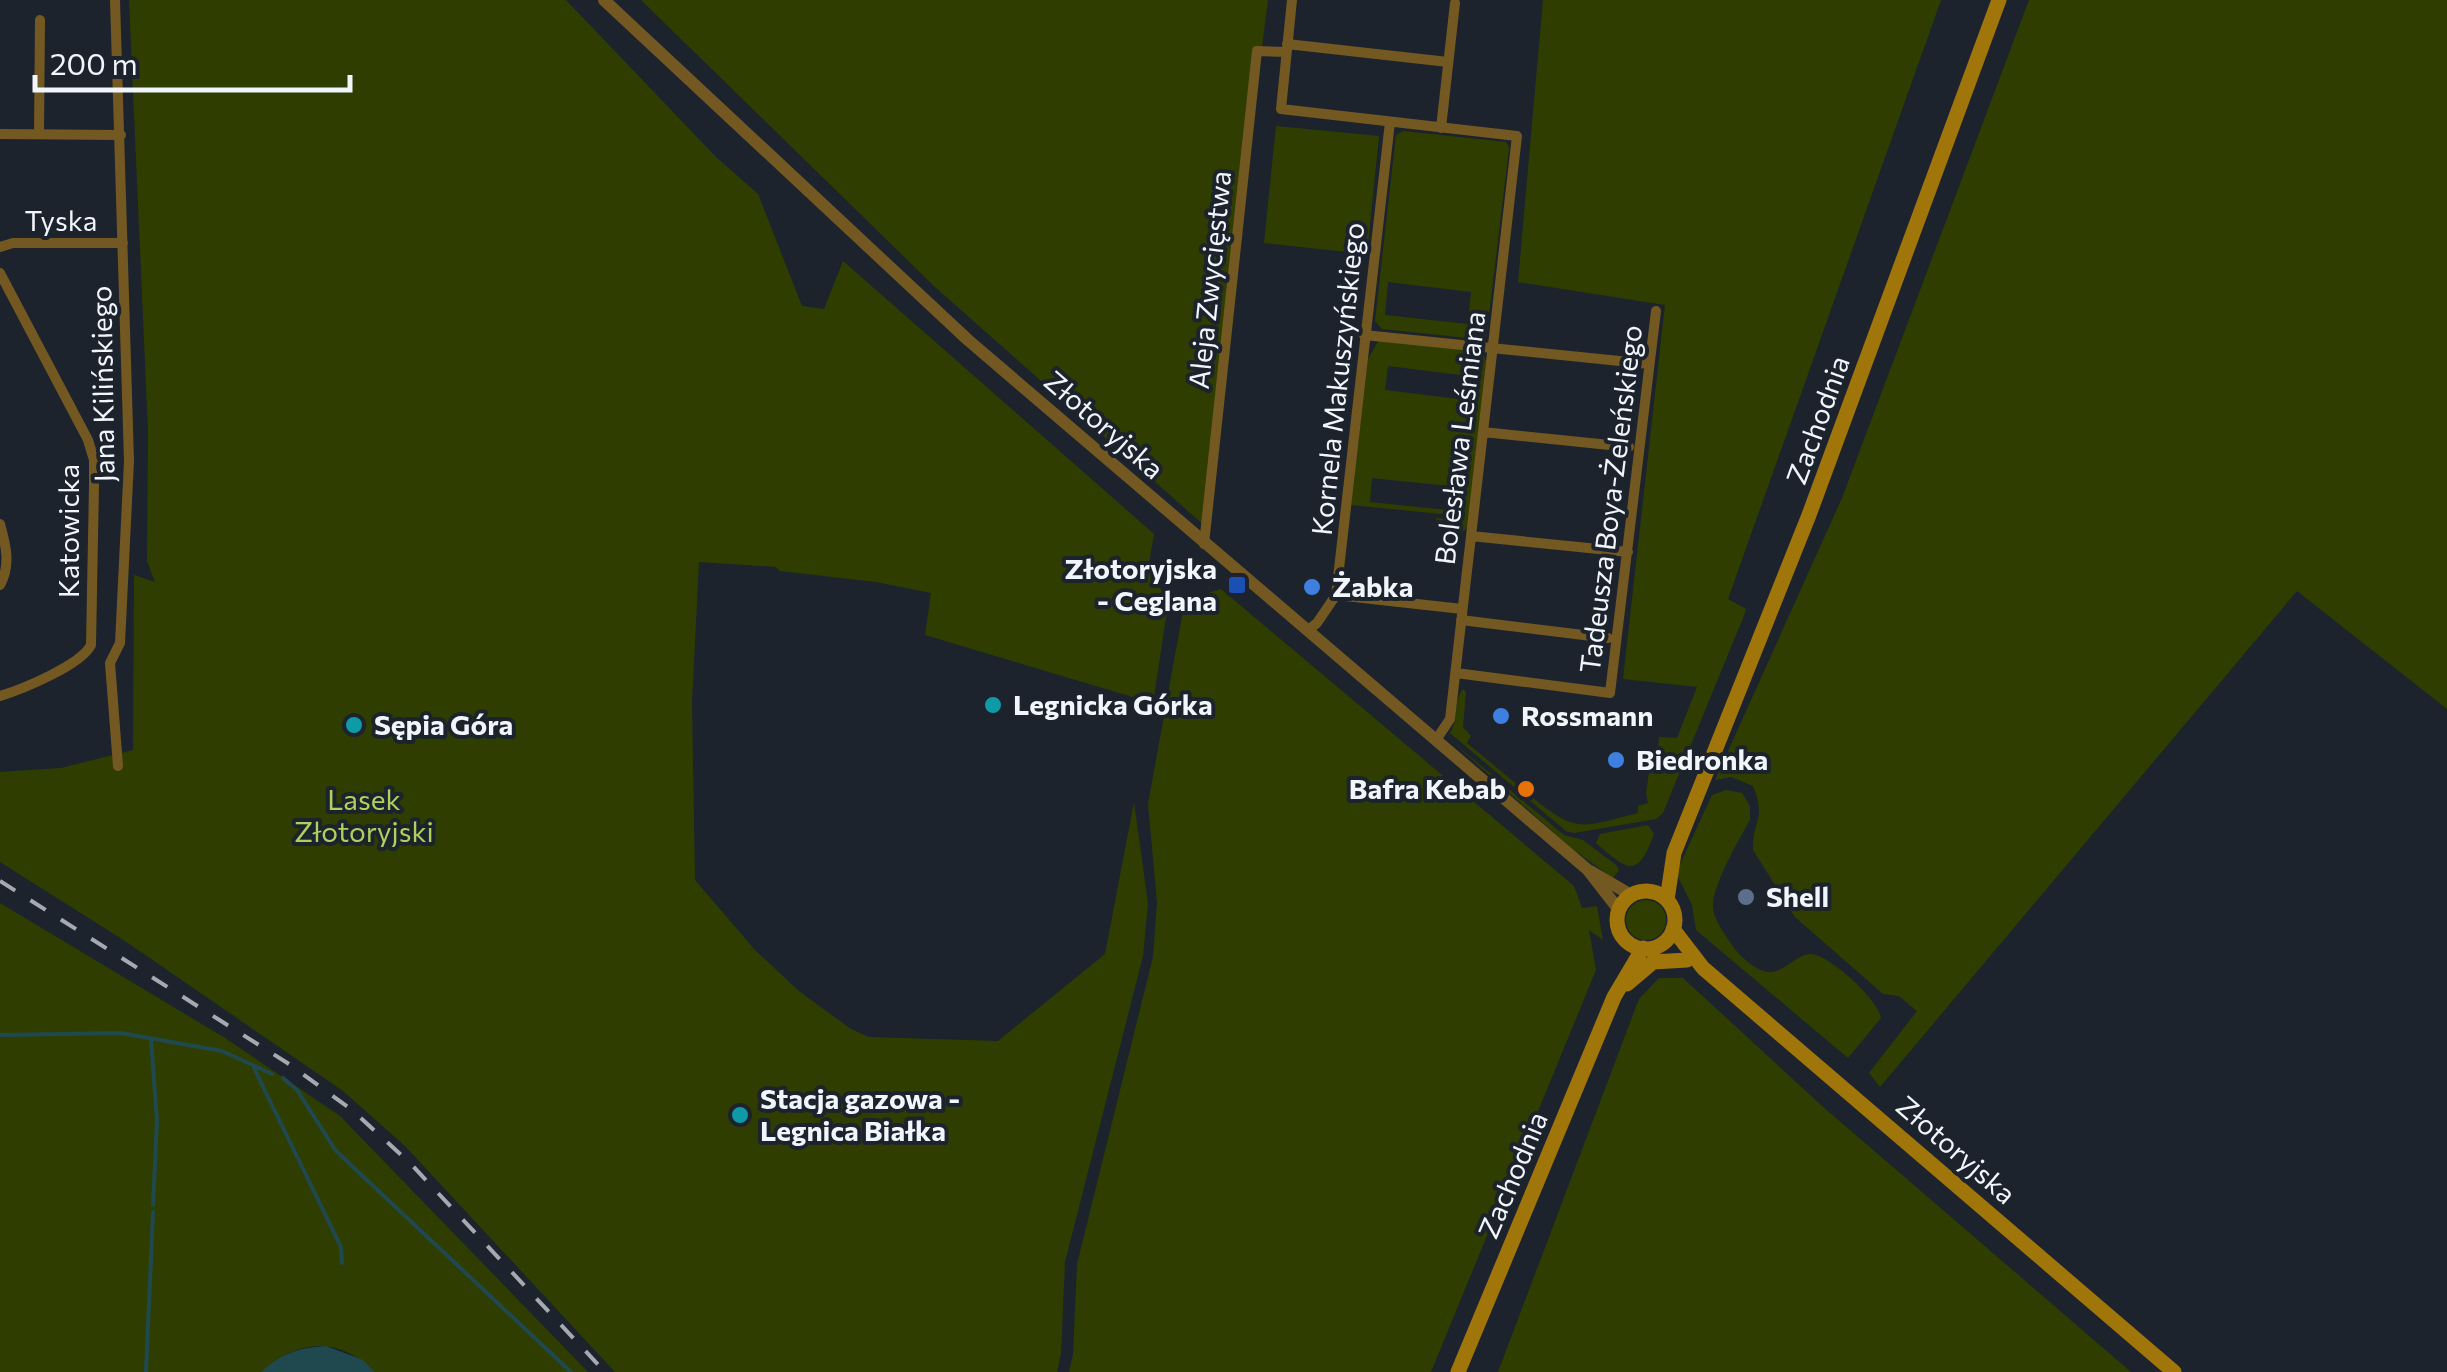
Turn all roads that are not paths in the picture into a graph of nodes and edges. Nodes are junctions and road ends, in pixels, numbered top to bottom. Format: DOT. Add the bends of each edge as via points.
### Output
graph roads {
  1 [pos="115,0"];
  2 [pos="604,0"];
  3 [pos="1292,0"];
  4 [pos="1998,0"];
  5 [pos="1454,3"];
  6 [pos="40,20"];
  7 [pos="1286,48"];
  8 [pos="1448,62"];
  9 [pos="1390,122"];
  10 [pos="1441,128"];
  11 [pos="38,133"];
  12 [pos="0,134"];
  13 [pos="121,136"];
  14 [pos="124,243"];
  15 [pos="0,247"];
  16 [pos="0,274"];
  17 [pos="1656,311"];
  18 [pos="1364,335"];
  19 [pos="1492,348"];
  20 [pos="1649,364"];
  21 [pos="1483,432"];
  22 [pos="1629,447"];
  23 [pos="0,524"];
  24 [pos="1471,536"];
  25 [pos="1204,544"];
  26 [pos="1628,552"];
  27 [pos="0,585"];
  28 [pos="1336,595"];
  29 [pos="1462,615"];
  30 [pos="1307,631"];
  31 [pos="1608,638"];
  32 [pos="1456,674"];
  33 [pos="0,696"];
  34 [pos="1436,740"];
  35 [pos="118,766"];
  36 [pos="1674,853"];
  37 [pos="1588,870"];
  38 [pos="1639,893"];
  39 [pos="1667,900"];
  40 [pos="1619,910"];
  41 [pos="1673,929"];
  42 [pos="1624,938"];
  43 [pos="1651,947"];
  44 [pos="1687,960"];
  45 [pos="1703,968"];
  46 [pos="1614,997"];
  47 [pos="1458,1372"];
  48 [pos="2174,1372"];
  1 -- 13 [label="street, Jana Kilińskiego"];
  2 -- 25 [label="street, Złotoryjska" via="968,340"];
  3 -- 7 [label="street"];
  4 -- 36 [label="main road, Zachodnia" via="1809,515"];
  5 -- 8 [label="street"];
  6 -- 11 [label="street"];
  7 -- 8 [label="street"];
  7 -- 9 [label="street" via="1281,108"];
  7 -- 25 [label="street, Aleja Zwycięstwa" via="1257,51"];
  8 -- 10 [label="street"];
  9 -- 10 [label="street"];
  9 -- 18 [label="street, Kornela Makuszyńskiego"];
  10 -- 19 [label="street, Bolesława Leśmiana" via="1517,136"];
  11 -- 12 [label="street"];
  11 -- 13 [label="street"];
  13 -- 14 [label="street, Jana Kilińskiego"];
  14 -- 15 [label="street, Tyska"];
  14 -- 35 [label="street, Jana Kilińskiego" via="129,461 120,643 110,663"];
  16 -- 33 [label="street, Katowicka" via="94,460 91,645 86,655"];
  17 -- 20 [label="street, Tadeusza Boya-Żeleńskiego"];
  18 -- 19 [label="street"];
  18 -- 28 [label="street, Kornela Makuszyńskiego"];
  19 -- 20 [label="street"];
  19 -- 21 [label="street, Bolesława Leśmiana"];
  20 -- 26 [label="street, Tadeusza Boya-Żeleńskiego"];
  21 -- 22 [label="street"];
  21 -- 24 [label="street, Bolesława Leśmiana"];
  23 -- 27 [label="street" via="7,553"];
  24 -- 26 [label="street"];
  24 -- 29 [label="street, Bolesława Leśmiana"];
  25 -- 30 [label="street, Złotoryjska"];
  26 -- 32 [label="street, Tadeusza Boya-Żeleńskiego" via="1610,693"];
  28 -- 29 [label="street"];
  28 -- 30 [label="street"];
  29 -- 31 [label="street"];
  29 -- 32 [label="street, Bolesława Leśmiana"];
  30 -- 34 [label="street, Złotoryjska"];
  32 -- 34 [label="street, Bolesława Leśmiana" via="1450,720"];
  34 -- 37 [label="street, Złotoryjska"];
  36 -- 38 [label="main road, Zachodnia"];
  36 -- 39 [label="main road, Zachodnia"];
  37 -- 38 [label="street, Złotoryjska"];
  37 -- 40 [label="street, Złotoryjska"];
  38 -- 39 [label="main road"];
  38 -- 40 [label="main road"];
  39 -- 41 [label="main road"];
  40 -- 42 [label="main road"];
  41 -- 43 [label="main road"];
  41 -- 45 [label="main road, Złotoryjska"];
  42 -- 43 [label="main road"];
  42 -- 46 [label="main road, Zachodnia"];
  43 -- 44 [label="main road, Złotoryjska"];
  43 -- 46 [label="main road, Zachodnia"];
  44 -- 45 [label="main road, Złotoryjska"];
  44 -- 46 [label="main road" via="1653,962"];
  45 -- 48 [label="main road, Złotoryjska"];
  46 -- 47 [label="main road, Zachodnia"];
}
